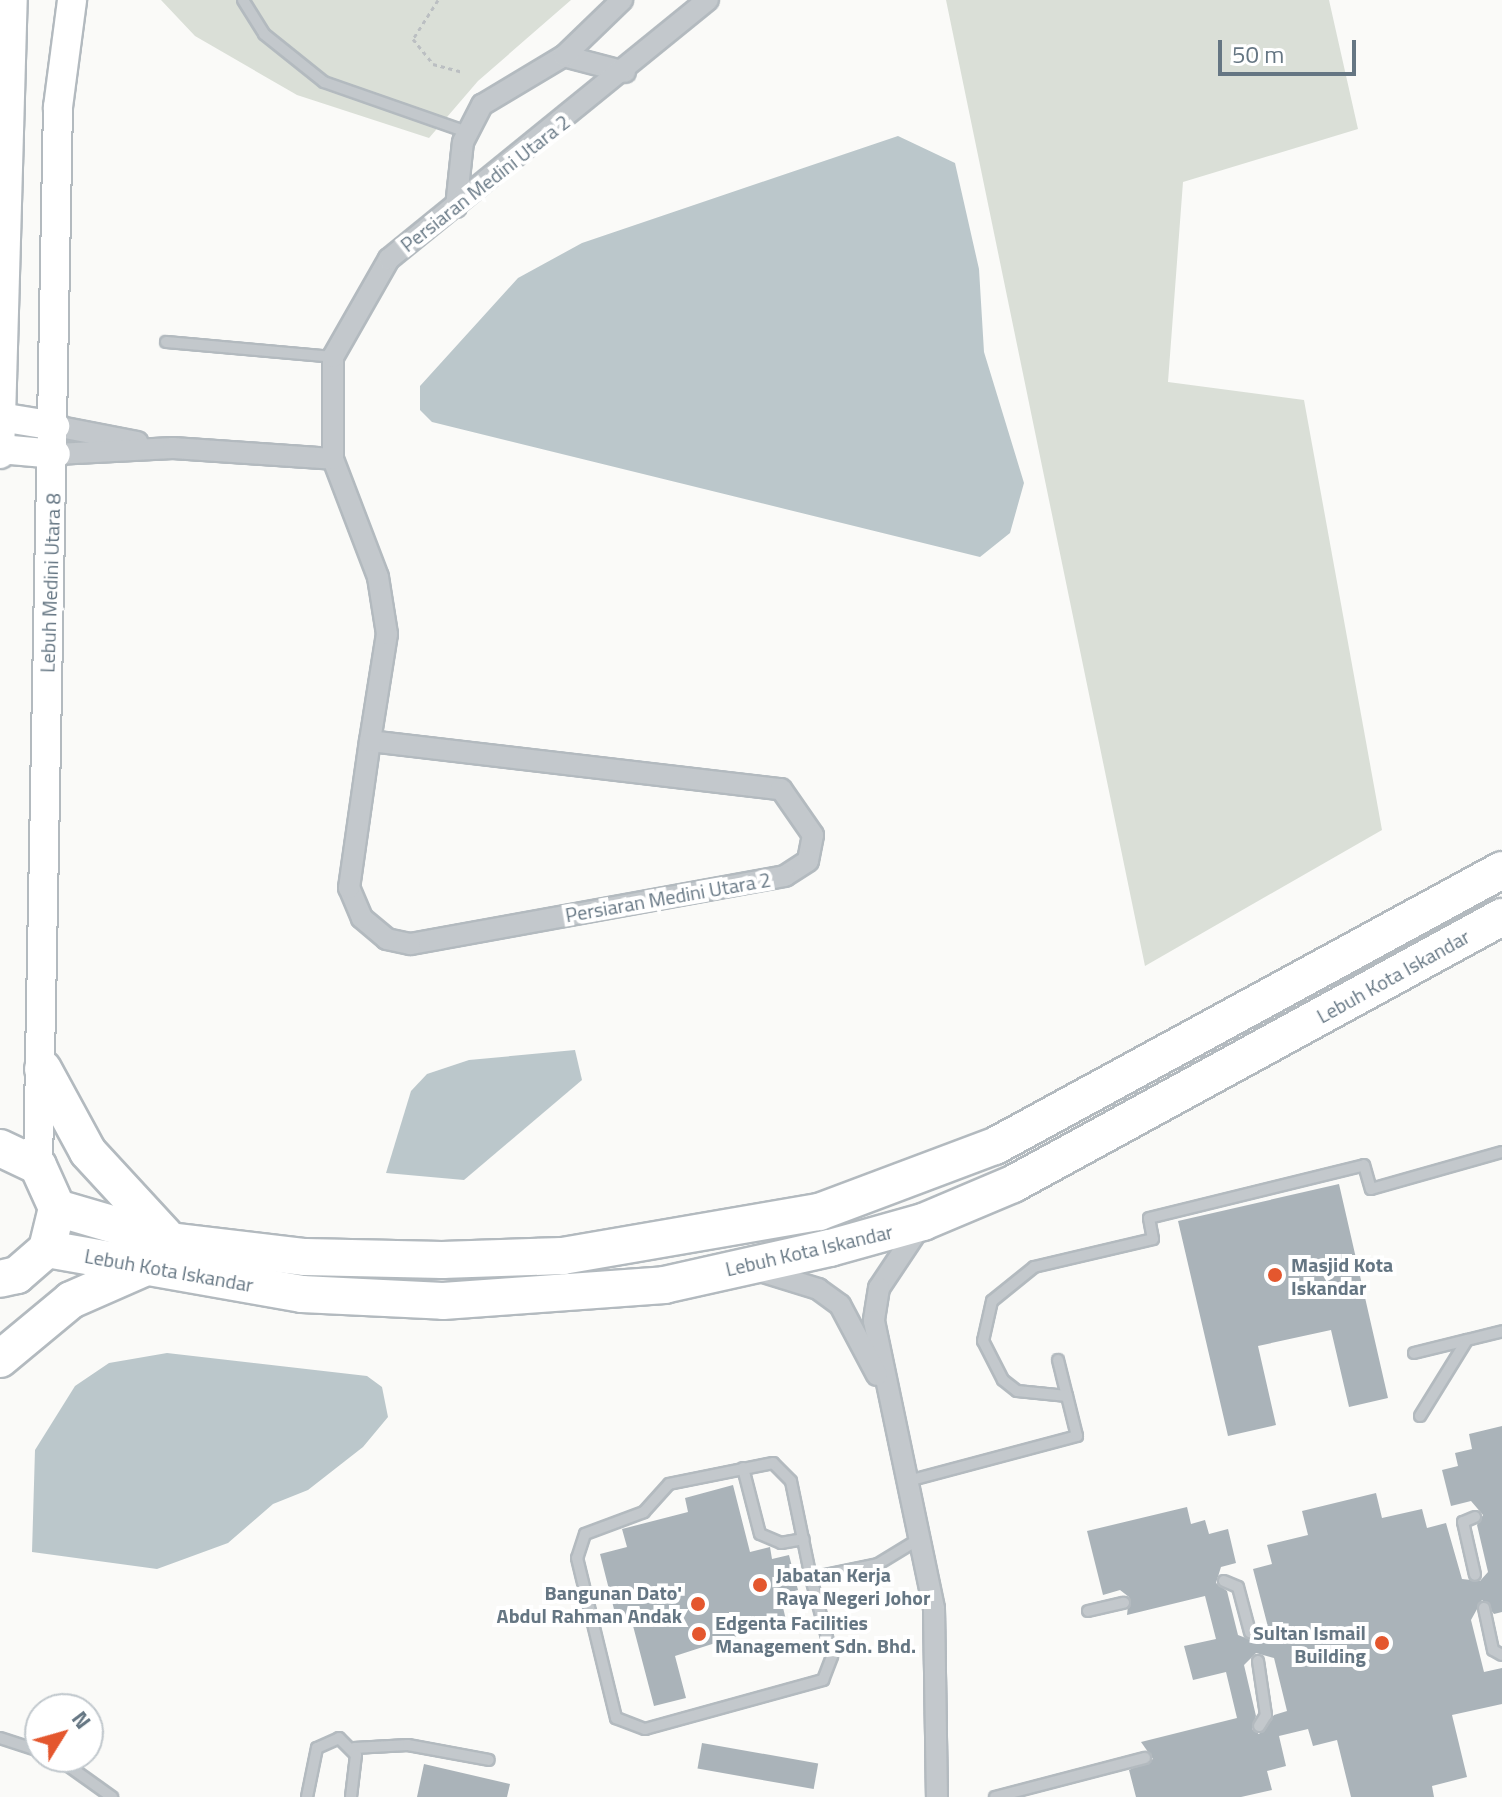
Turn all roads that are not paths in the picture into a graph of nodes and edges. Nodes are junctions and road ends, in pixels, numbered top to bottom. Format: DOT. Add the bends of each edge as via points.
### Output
graph roads {
  1 [pos="13,0"];
  2 [pos="72,0"];
  3 [pos="243,0"];
  4 [pos="622,0"];
  5 [pos="708,0"];
  6 [pos="564,56"];
  7 [pos="625,72"];
  8 [pos="467,132"];
  9 [pos="456,207"];
  10 [pos="166,342"];
  11 [pos="1,347"];
  12 [pos="333,357"];
  13 [pos="1,418"];
  14 [pos="56,440"];
  15 [pos="0,451"];
  16 [pos="333,459"];
  17 [pos="370,741"];
  18 [pos="1502,870"];
  19 [pos="1502,917"];
  20 [pos="43,1069"];
  21 [pos="0,1148"];
  22 [pos="1502,1152"];
  23 [pos="38,1166"];
  24 [pos="57,1208"];
  25 [pos="923,1222"];
  26 [pos="47,1249"];
  27 [pos="158,1254"];
  28 [pos="735,1268"];
  29 [pos="6,1284"];
  30 [pos="1502,1331"];
  31 [pos="1467,1340"];
  32 [pos="1414,1353"];
  33 [pos="0,1359"];
  34 [pos="1058,1360"];
  35 [pos="1067,1396"];
  36 [pos="1420,1416"];
  37 [pos="897,1419"];
  38 [pos="743,1468"];
  39 [pos="908,1481"];
  40 [pos="1475,1517"];
  41 [pos="920,1538"];
  42 [pos="804,1539"];
  43 [pos="1475,1575"];
  44 [pos="811,1578"];
  45 [pos="1224,1581"];
  46 [pos="1124,1603"];
  47 [pos="1484,1608"];
  48 [pos="1088,1611"];
  49 [pos="1250,1632"];
  50 [pos="1502,1655"];
  51 [pos="1258,1661"];
  52 [pos="1259,1726"];
  53 [pos="0,1738"];
  54 [pos="24,1746"];
  55 [pos="354,1748"];
  56 [pos="1145,1758"];
  57 [pos="489,1760"];
  58 [pos="78,1773"];
  59 [pos="112,1797"];
  60 [pos="307,1797"];
  61 [pos="351,1797"];
  62 [pos="937,1797"];
  63 [pos="995,1797"];
  1 -- 11 [label="street"];
  2 -- 14 [label="street, Lebuh Medini Utara 8" via="58,107"];
  3 -- 8 [label="lane" via="264,34 324,82"];
  4 -- 6 [label="street"];
  5 -- 7 [label="street, Persiaran Medini Utara 2"];
  6 -- 7 [label="street"];
  6 -- 8 [label="street" via="499,91"];
  7 -- 9 [label="street, Persiaran Medini Utara 2"];
  8 -- 9 [label="street"];
  9 -- 12 [label="street, Persiaran Medini Utara 2" via="389,259"];
  10 -- 12 [label="lane"];
  11 -- 13 [label="street"];
  12 -- 16 [label="street, Persiaran Medini Utara 2"];
  13 -- 14 [label="street"];
  13 -- 15 [label="street"];
  14 -- 15 [label="street"];
  14 -- 16 [label="street"];
  14 -- 20 [label="street, Lebuh Medini Utara 8"];
  16 -- 17 [label="street, Persiaran Medini Utara 2" via="378,577 387,634"];
  17 -- 17 [label="street, Persiaran Medini Utara 2" via="349,888 362,918 387,939 410,944 785,876 808,861 813,835 781,789"];
  18 -- 27 [label="highway, Lebuh Kota Iskandar" via="995,1146 819,1212 563,1256"];
  19 -- 25 [label="highway, Lebuh Kota Iskandar" via="1013,1184"];
  20 -- 23 [label="street, Lebuh Medini Utara 8"];
  20 -- 27 [label="highway" via="88,1152"];
  21 -- 23 [label="highway"];
  22 -- 35 [label="lane" via="1371,1189 1364,1165 1149,1218 1153,1239 1034,1267 992,1301 983,1341 991,1362 1017,1391"];
  23 -- 24 [label="highway"];
  24 -- 26 [label="highway"];
  24 -- 27 [label="highway, Lebuh Kota Iskandar"];
  25 -- 28 [label="highway, Lebuh Kota Iskandar"];
  25 -- 37 [label="street" via="879,1288 874,1321"];
  26 -- 27 [label="highway, Lebuh Kota Iskandar"];
  26 -- 29 [label="highway"];
  27 -- 28 [label="highway, Lebuh Kota Iskandar" via="302,1294 443,1301 567,1297"];
  27 -- 33 [label="highway" via="71,1300"];
  28 -- 37 [label="street" via="780,1274 840,1305"];
  30 -- 31 [label="lane"];
  31 -- 32 [label="lane"];
  31 -- 36 [label="lane"];
  34 -- 35 [label="lane"];
  35 -- 39 [label="lane" via="1077,1436"];
  37 -- 39 [label="street"];
  38 -- 42 [label="lane" via="760,1534 781,1543"];
  38 -- 42 [label="lane" via="773,1463 788,1473"];
  38 -- 44 [label="lane" via="669,1484 644,1512 579,1541 577,1558 616,1718 645,1729 823,1680 832,1656"];
  39 -- 41 [label="street"];
  40 -- 43 [label="lane" via="1463,1522"];
  41 -- 44 [label="lane" via="878,1564"];
  41 -- 62 [label="street" via="939,1652"];
  42 -- 44 [label="lane"];
  45 -- 49 [label="lane" via="1238,1587"];
  46 -- 48 [label="lane"];
  47 -- 50 [label="lane" via="1493,1650"];
  51 -- 52 [label="lane" via="1266,1715"];
  53 -- 54 [label="lane"];
  55 -- 57 [label="lane" via="408,1745"];
  55 -- 60 [label="lane" via="339,1738 321,1744"];
  55 -- 61 [label="lane"];
  56 -- 63 [label="lane"];
  58 -- 59 [label="lane"];
}
